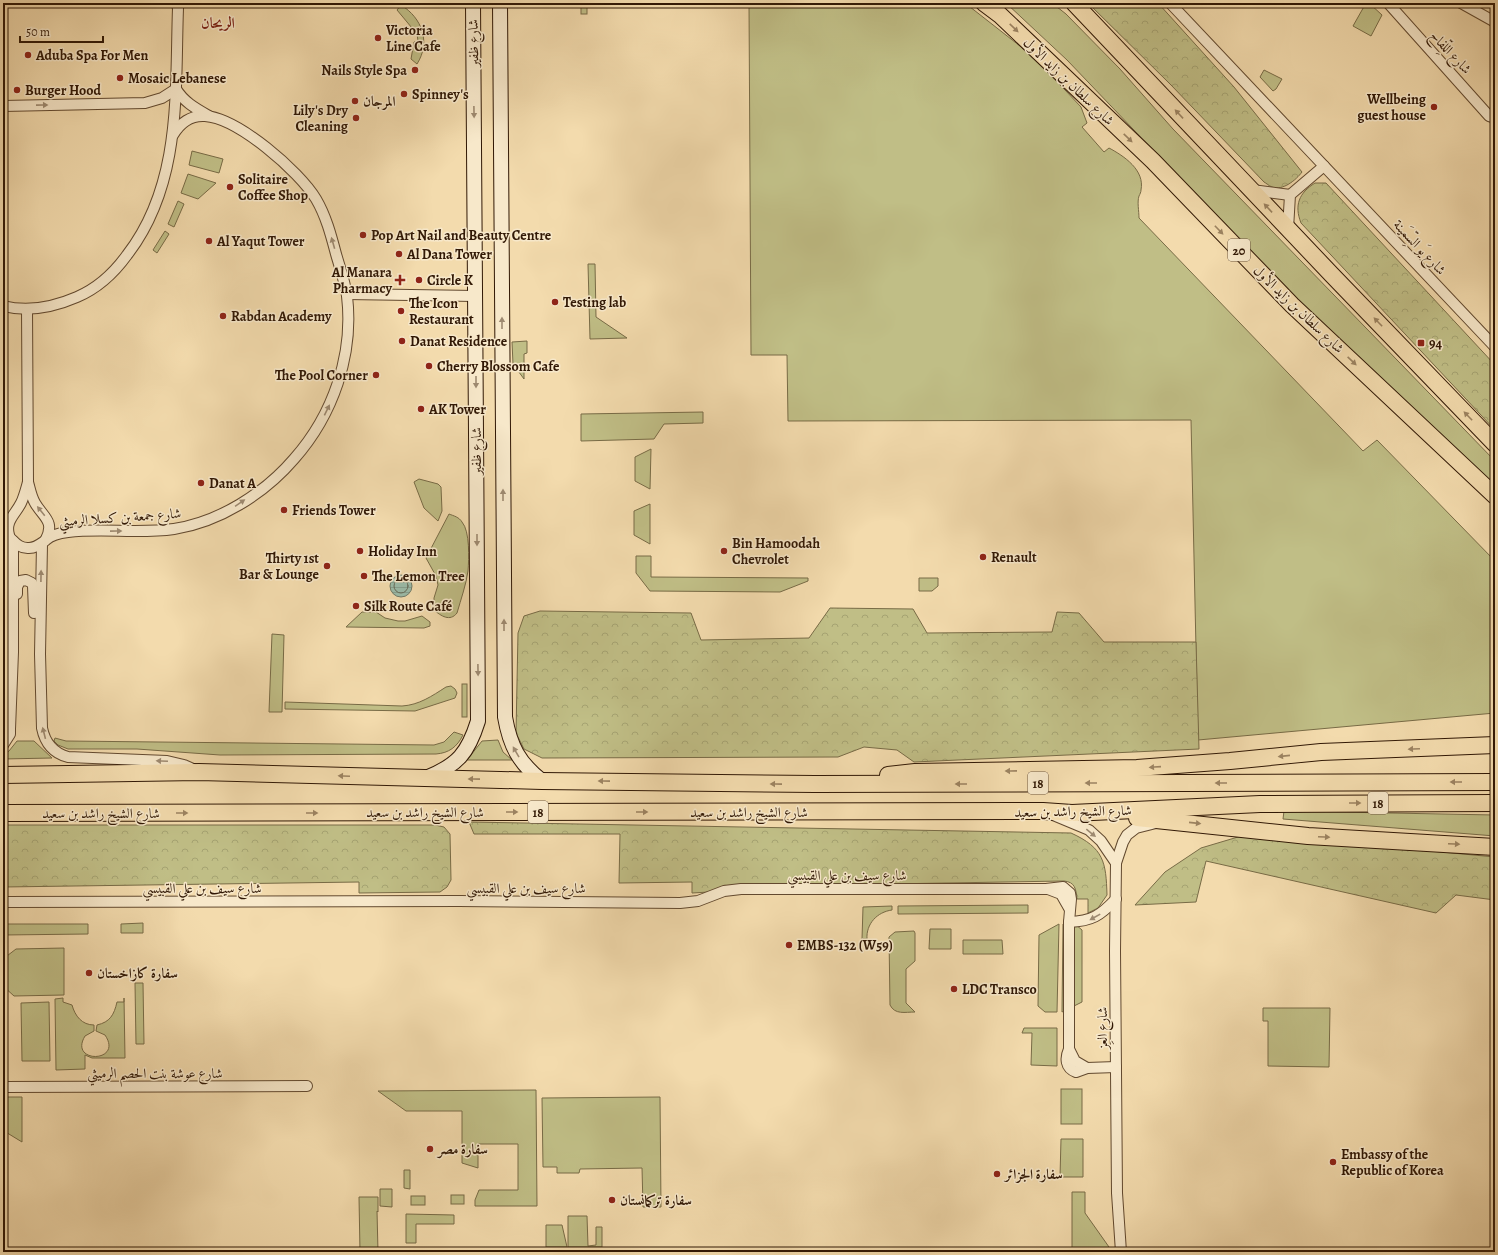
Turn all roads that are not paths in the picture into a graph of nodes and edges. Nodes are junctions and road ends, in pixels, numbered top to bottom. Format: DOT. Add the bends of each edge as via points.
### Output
graph roads {
  1 [pos="473,3"];
  2 [pos="500,3"];
  3 [pos="984,3"];
  4 [pos="1074,3"];
  5 [pos="1170,3"];
  6 [pos="1388,3"];
  7 [pos="1462,3"];
  8 [pos="178,5"];
  9 [pos="1495,22"];
  10 [pos="176,89"];
  11 [pos="3,106"];
  12 [pos="211,117"];
  13 [pos="1495,118"];
  14 [pos="173,135"];
  15 [pos="1324,166"];
  16 [pos="1252,190"];
  17 [pos="1290,195"];
  18 [pos="1288,229"];
  19 [pos="347,294"];
  20 [pos="475,296"];
  21 [pos="3,306"];
  22 [pos="27,309"];
  23 [pos="1495,345"];
  24 [pos="1495,444"];
  25 [pos="28,482"];
  26 [pos="1495,496"];
  27 [pos="8,536"];
  28 [pos="44,542"];
  29 [pos="13,652"];
  30 [pos="40,654"];
  31 [pos="1495,735"];
  32 [pos="3,745"];
  33 [pos="1495,745"];
  34 [pos="1445,748"];
  35 [pos="199,772"];
  36 [pos="3,775"];
  37 [pos="426,778"];
  38 [pos="542,781"];
  39 [pos="1495,782"];
  40 [pos="815,784"];
  41 [pos="1495,803"];
  42 [pos="1043,811"];
  43 [pos="3,813"];
  44 [pos="1072,813"];
  45 [pos="1168,821"];
  46 [pos="1495,847"];
  47 [pos="1116,863"];
  48 [pos="1116,899"];
  49 [pos="3,902"];
  50 [pos="1069,922"];
  51 [pos="1116,1067"];
  52 [pos="307,1086"];
  53 [pos="3,1088"];
  54 [pos="1117,1193"];
  55 [pos="1114,1252"];
  56 [pos="1121,1252"];
  1 -- 20 [label="main road, شارع ظفير, one-way"];
  38 -- 2 [label="main road, شارع ظفير, one-way" via="516,753 508,735 505,717"];
  3 -- 26 [label="main road, شارع سلطان بن زايد الأول / 20, one-way" via="1000,15 1153,162 1292,305"];
  16 -- 4 [label="main road, one-way"];
  5 -- 15 [label="street, شارع يَو السِّمَينة"];
  6 -- 13 [label="street, شارع اللِّفاح" via="1489,116"];
  7 -- 9 [label="street"];
  8 -- 10 [label="street"];
  11 -- 10 [label="street, one-way" via="146,103 162,98"];
  10 -- 12 [label="street" via="190,105"];
  10 -- 14 [label="street"];
  12 -- 14 [label="street, شارع جمعة بن كسلا الرميثي" via="189,119"];
  19 -- 12 [label="street, شارع جمعة بن كسلا الرميثي, one-way" via="326,218 305,184 270,150 236,128"];
  14 -- 22 [label="street" via="169,164 159,199 143,233 121,263 103,281 81,295 57,304"];
  15 -- 17 [label="street"];
  15 -- 23 [label="street, شارع يَو السِّمَينة"];
  16 -- 17 [label="street"];
  18 -- 16 [label="main road, one-way"];
  17 -- 18 [label="street"];
  24 -- 18 [label="main road, one-way"];
  19 -- 20 [label="street"];
  28 -- 19 [label="street, شارع جمعة بن كسلا الرميثي, one-way" via="56,534 68,532 186,527 226,513 264,488 286,469 304,448 333,398 347,344"];
  20 -- 37 [label="main road, شارع ظفير, one-way" via="478,720 468,747 460,758 449,768"];
  21 -- 22 [label="street"];
  22 -- 25 [label="street"];
  25 -- 27 [label="street" via="20,504 9,522"];
  28 -- 25 [label="street, one-way" via="49,523 35,503"];
  27 -- 28 [label="street, شارع جمعة بن كسلا الرميثي" via="20,546 28,548 37,547"];
  27 -- 29 [label="street"];
  30 -- 28 [label="street, one-way"];
  29 -- 30 [label="street" via="18,639 17,587 20,581 26,580 33,586 36,637"];
  29 -- 32 [label="street" via="10,734"];
  35 -- 30 [label="street, one-way" via="167,761 74,758 58,753 46,741 42,728"];
  31 -- 34 [label="main road" via="1462,740"];
  33 -- 34 [label="main road"];
  34 -- 40 [label="main road, one-way" via="1322,752 1137,768 916,772"];
  35 -- 36 [label="main road, شارع الشيخ راشد بن سعيد / 18"];
  37 -- 35 [label="main road, شارع الشيخ راشد بن سعيد / 18, one-way"];
  38 -- 37 [label="main road, شارع الشيخ راشد بن سعيد / 18, one-way"];
  40 -- 38 [label="main road, شارع الشيخ راشد بن سعيد / 18, one-way"];
  39 -- 40 [label="main road, شارع الشيخ راشد بن سعيد / 18, one-way"];
  44 -- 41 [label="main road, شارع الشيخ راشد بن سعيد / 18, one-way" via="1260,804"];
  43 -- 42 [label="main road, شارع الشيخ راشد بن سعيد / 18, one-way"];
  42 -- 44 [label="main road, شارع الشيخ راشد بن سعيد / 18"];
  42 -- 47 [label="street, one-way" via="1089,830 1101,841"];
  44 -- 45 [label="main road"];
  45 -- 46 [label="main road, one-way" via="1308,836"];
  45 -- 47 [label="street, شارع العِز" via="1136,828 1127,835"];
  47 -- 48 [label="street, شارع العِز"];
  48 -- 50 [label="street, one-way" via="1096,917 1084,922"];
  48 -- 51 [label="street, شارع العِز"];
  49 -- 50 [label="street, شارع سيف بن علي القبيسي" via="680,903 698,901 741,889 1046,889 1061,894 1070,908"];
  50 -- 51 [label="street, شارع سيف بن علي القبيسي" via="1069,1049 1075,1060 1087,1068"];
  51 -- 54 [label="street, شارع العِز"];
  52 -- 53 [label="street, شارع عوشة بنت الحصم الرميثي"];
  54 -- 55 [label="street, شارع العِز"];
  54 -- 56 [label="street, شارع العِز"];
}
